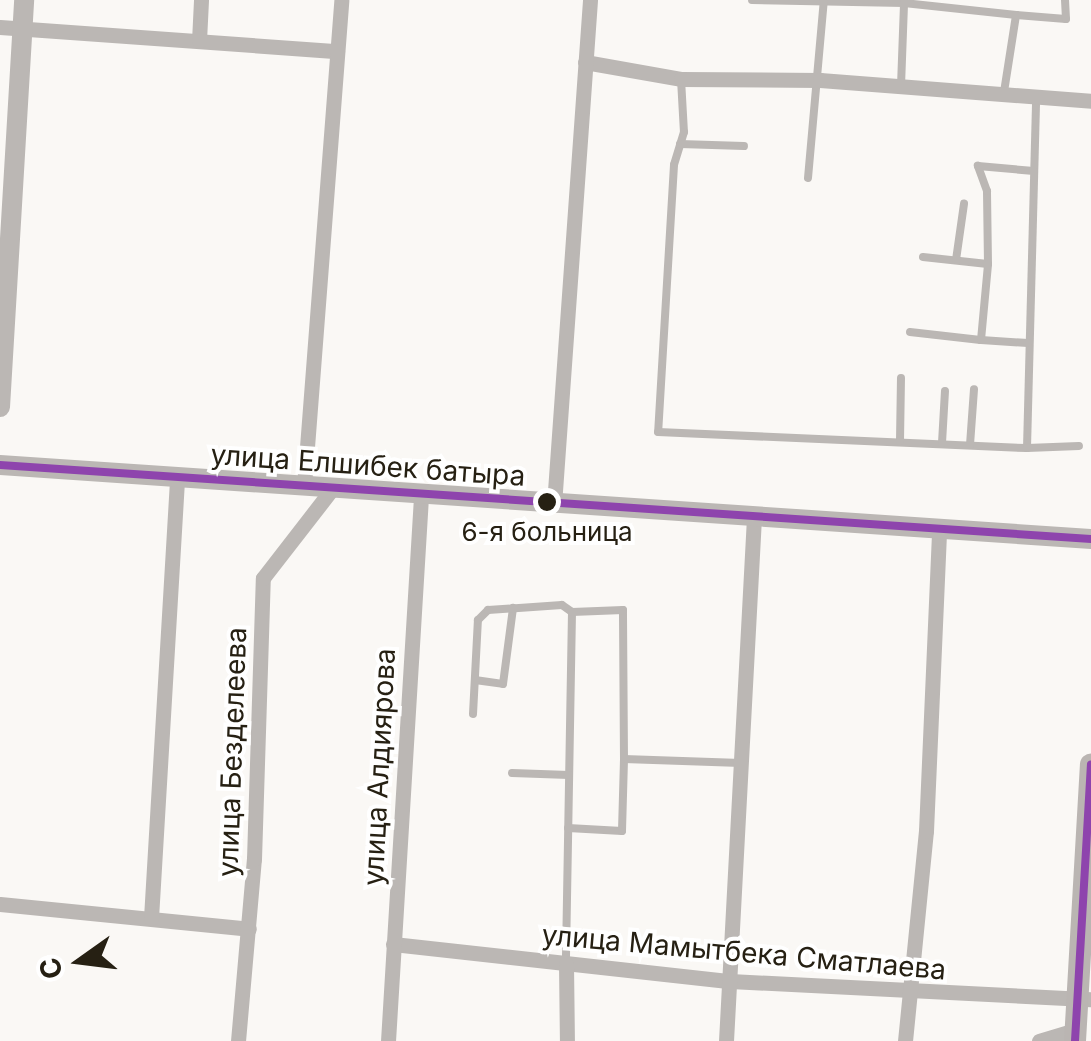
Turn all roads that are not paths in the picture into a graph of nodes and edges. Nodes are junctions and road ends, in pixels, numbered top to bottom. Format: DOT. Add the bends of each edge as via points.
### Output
graph roads {
  1 [pos="24,0"];
  2 [pos="201,0"];
  3 [pos="341,0"];
  4 [pos="590,0"];
  5 [pos="752,0"];
  6 [pos="1065,0"];
  7 [pos="824,2"];
  8 [pos="904,4"];
  9 [pos="1016,15"];
  10 [pos="0,27"];
  11 [pos="22,28"];
  12 [pos="199,41"];
  13 [pos="337,50"];
  14 [pos="586,62"];
  15 [pos="681,79"];
  16 [pos="820,80"];
  17 [pos="901,87"];
  18 [pos="1004,97"];
  19 [pos="1036,97"];
  20 [pos="1091,101"];
  21 [pos="680,144"];
  22 [pos="744,146"];
  23 [pos="1034,172"];
  24 [pos="808,178"];
  25 [pos="964,204"];
  26 [pos="923,257"];
  27 [pos="956,260"];
  28 [pos="988,264"];
  29 [pos="910,332"];
  30 [pos="981,340"];
  31 [pos="1028,342"];
  32 [pos="901,378"];
  33 [pos="974,389"];
  34 [pos="945,391"];
  35 [pos="0,407"];
  36 [pos="900,441"];
  37 [pos="942,443"];
  38 [pos="970,445"];
  39 [pos="1079,446"];
  40 [pos="1027,448"];
  41 [pos="0,465"];
  42 [pos="177,480"];
  43 [pos="304,486"];
  44 [pos="332,489"];
  45 [pos="421,496"];
  46 [pos="554,504"];
  47 [pos="754,517"];
  48 [pos="940,529"];
  49 [pos="1091,538"];
  50 [pos="513,608"];
  51 [pos="572,612"];
  52 [pos="475,680"];
  53 [pos="472,714"];
  54 [pos="624,759"];
  55 [pos="741,763"];
  56 [pos="1091,764"];
  57 [pos="512,773"];
  58 [pos="569,775"];
  59 [pos="568,828"];
  60 [pos="0,904"];
  61 [pos="151,918"];
  62 [pos="250,929"];
  63 [pos="394,944"];
  64 [pos="566,964"];
  65 [pos="730,981"];
  66 [pos="906,992"];
  67 [pos="1085,999"];
  68 [pos="1076,1036"];
  69 [pos="238,1041"];
  70 [pos="388,1041"];
  71 [pos="567,1041"];
  72 [pos="726,1041"];
  73 [pos="905,1041"];
  74 [pos="1039,1041"];
  1 -- 11 [label="street"];
  2 -- 12 [label="street"];
  3 -- 13 [label="street"];
  4 -- 14 [label="street"];
  5 -- 7 [label="lane"];
  6 -- 9 [label="lane" via="1066,19"];
  7 -- 8 [label="lane"];
  7 -- 16 [label="lane"];
  8 -- 9 [label="lane"];
  8 -- 17 [label="lane"];
  9 -- 18 [label="lane"];
  10 -- 11 [label="street"];
  11 -- 12 [label="street"];
  11 -- 35 [label="street"];
  12 -- 13 [label="street"];
  13 -- 43 [label="street"];
  14 -- 15 [label="street"];
  14 -- 46 [label="street"];
  15 -- 16 [label="street"];
  15 -- 21 [label="lane"];
  16 -- 17 [label="street"];
  16 -- 24 [label="lane"];
  17 -- 18 [label="street"];
  18 -- 19 [label="street"];
  19 -- 20 [label="street"];
  19 -- 23 [label="lane"];
  21 -- 22 [label="lane"];
  21 -- 36 [label="lane" via="658,432"];
  23 -- 28 [label="lane" via="978,166 987,191"];
  23 -- 31 [label="lane"];
  25 -- 27 [label="lane"];
  26 -- 27 [label="lane"];
  27 -- 28 [label="lane"];
  28 -- 30 [label="lane"];
  29 -- 30 [label="lane"];
  30 -- 31 [label="lane"];
  31 -- 40 [label="lane"];
  32 -- 36 [label="lane"];
  33 -- 38 [label="lane"];
  34 -- 37 [label="lane"];
  36 -- 37 [label="lane"];
  37 -- 38 [label="lane"];
  38 -- 40 [label="lane"];
  39 -- 40 [label="lane"];
  41 -- 42 [label="street, улица Елшибек батыра"];
  42 -- 43 [label="street, улица Елшибек батыра"];
  42 -- 61 [label="street"];
  43 -- 44 [label="street, улица Елшибек батыра"];
  44 -- 45 [label="street, улица Елшибек батыра"];
  44 -- 62 [label="street, улица Безделеева" via="262,578"];
  45 -- 46 [label="street, улица Елшибек батыра"];
  45 -- 63 [label="street, улица Алдиярова"];
  46 -- 47 [label="street, улица Елшибек батыра"];
  47 -- 48 [label="street, улица Елшибек батыра"];
  47 -- 55 [label="street"];
  48 -- 49 [label="street, улица Елшибек батыра"];
  48 -- 66 [label="street" via="926,831"];
  50 -- 51 [label="lane" via="562,605"];
  50 -- 52 [label="lane" via="488,610 478,620"];
  50 -- 52 [label="lane" via="503,684"];
  51 -- 54 [label="lane" via="623,610"];
  51 -- 58 [label="lane"];
  52 -- 53 [label="lane"];
  54 -- 55 [label="lane"];
  54 -- 59 [label="lane" via="622,831"];
  55 -- 65 [label="street"];
  56 -- 67 [label="main road"];
  57 -- 58 [label="lane"];
  58 -- 59 [label="lane"];
  59 -- 64 [label="lane"];
  60 -- 61 [label="street"];
  61 -- 62 [label="street"];
  62 -- 69 [label="street, улица Безделеева"];
  63 -- 64 [label="street, улица Мамытбека Сматлаева"];
  63 -- 70 [label="street, улица Алдиярова"];
  64 -- 65 [label="street, улица Мамытбека Сматлаева"];
  64 -- 71 [label="street"];
  65 -- 66 [label="street, улица Мамытбека Сматлаева"];
  65 -- 72 [label="street"];
  66 -- 67 [label="street, улица Мамытбека Сматлаева"];
  66 -- 73 [label="street"];
  67 -- 68 [label="main road"];
  68 -- 74 [label="street"];
}
